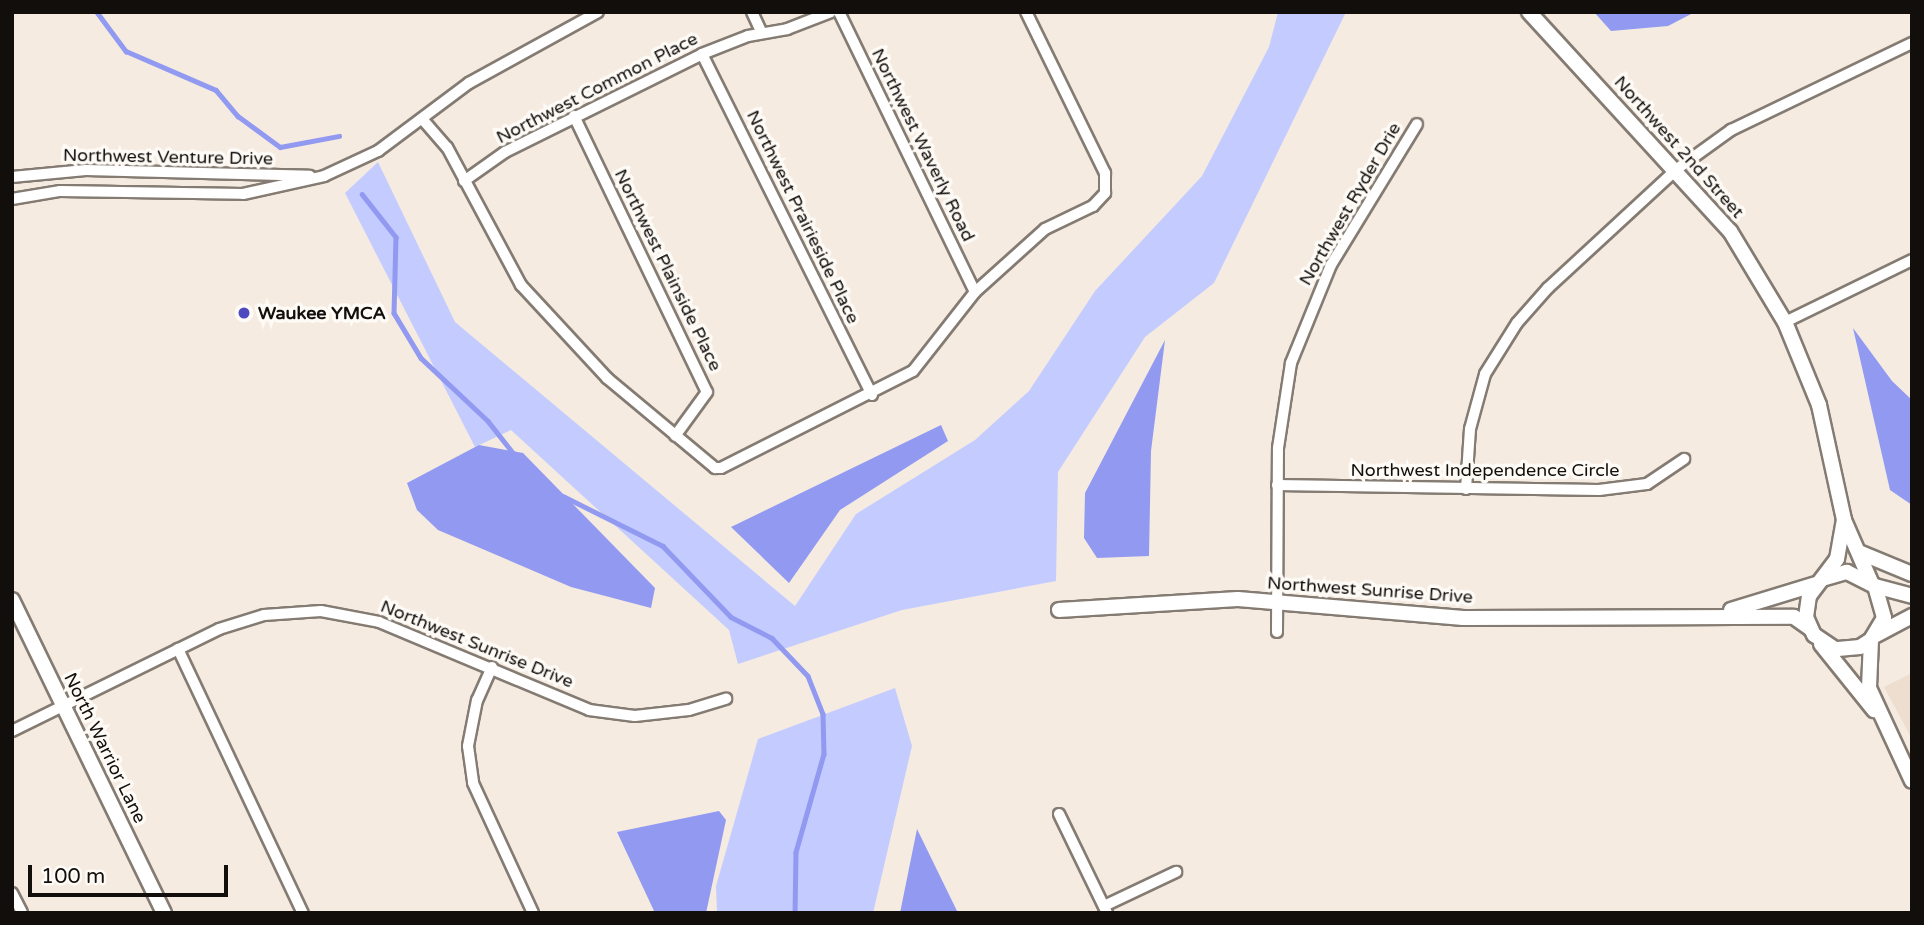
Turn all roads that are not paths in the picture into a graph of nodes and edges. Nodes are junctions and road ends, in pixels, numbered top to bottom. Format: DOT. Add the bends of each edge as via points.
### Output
graph roads {
  1 [pos="598,12"];
  2 [pos="752,12"];
  3 [pos="831,12"];
  4 [pos="839,12"];
  5 [pos="1026,12"];
  6 [pos="1529,12"];
  7 [pos="762,33"];
  8 [pos="1912,43"];
  9 [pos="702,54"];
  10 [pos="574,116"];
  11 [pos="424,121"];
  12 [pos="1417,124"];
  13 [pos="1678,169"];
  14 [pos="324,176"];
  15 [pos="12,177"];
  16 [pos="464,181"];
  17 [pos="12,199"];
  18 [pos="1912,260"];
  19 [pos="975,292"];
  20 [pos="1785,322"];
  21 [pos="872,395"];
  22 [pos="676,436"];
  23 [pos="1684,459"];
  24 [pos="1277,485"];
  25 [pos="1466,489"];
  26 [pos="1844,520"];
  27 [pos="1860,553"];
  28 [pos="1912,574"];
  29 [pos="1819,582"];
  30 [pos="1873,584"];
  31 [pos="1912,596"];
  32 [pos="12,600"];
  33 [pos="1277,601"];
  34 [pos="1059,610"];
  35 [pos="1678,616"];
  36 [pos="1912,616"];
  37 [pos="1812,631"];
  38 [pos="1277,632"];
  39 [pos="1873,638"];
  40 [pos="178,649"];
  41 [pos="492,667"];
  42 [pos="726,699"];
  43 [pos="64,706"];
  44 [pos="1880,716"];
  45 [pos="12,731"];
  46 [pos="1912,781"];
  47 [pos="1059,814"];
  48 [pos="1176,872"];
  49 [pos="12,893"];
  50 [pos="1106,909"];
  51 [pos="22,913"];
  52 [pos="164,913"];
  53 [pos="303,913"];
  54 [pos="533,913"];
  1 -- 11 [label="street, Northwest Venture Drive" via="469,83"];
  2 -- 7 [label="street"];
  3 -- 7 [label="street, Northwest Common Place"];
  4 -- 19 [label="street, Northwest Waverly Road"];
  5 -- 19 [label="street" via="1105,173 1105,192 1093,206 1045,229"];
  6 -- 13 [label="street, Northwest 2nd Street"];
  7 -- 9 [label="street, Northwest Common Place"];
  8 -- 13 [label="street" via="1731,130"];
  9 -- 10 [label="street, Northwest Common Place"];
  9 -- 21 [label="street, Northwest Prairieside Place"];
  10 -- 16 [label="street, Northwest Common Place" via="505,152"];
  10 -- 22 [label="street, Northwest Plainside Place" via="707,392"];
  11 -- 14 [label="street, Northwest Venture Drive"];
  11 -- 16 [label="street" via="447,147"];
  12 -- 24 [label="street, Northwest Ryder Drie" via="1312,303 1291,363 1280,416"];
  13 -- 20 [label="street, Northwest 2nd Street" via="1730,231"];
  13 -- 25 [label="street" via="1548,288 1499,348 1485,374 1470,429"];
  14 -- 15 [label="street, Northwest Venture Drive" via="86,170"];
  14 -- 17 [label="street, Northwest Venture Drive" via="243,194 60,191"];
  16 -- 22 [label="street" via="521,285 607,377"];
  18 -- 20 [label="street"];
  19 -- 21 [label="street" via="913,370"];
  20 -- 26 [label="street, Northwest 2nd Street" via="1819,405"];
  21 -- 22 [label="street" via="721,468"];
  23 -- 25 [label="street, Northwest Independence Circle" via="1665,475 1629,488"];
  24 -- 25 [label="street, Northwest Independence Circle"];
  24 -- 33 [label="street, Northwest Ryder Drie"];
  26 -- 27 [label="street, Northwest 2nd Street"];
  26 -- 29 [label="street, Northwest 2nd Street" via="1837,559"];
  27 -- 28 [label="street"];
  27 -- 30 [label="street, Northwest 2nd Street"];
  29 -- 30 [label="street" via="1847,572"];
  29 -- 35 [label="street, Northwest Sunrise Drive" via="1761,604"];
  29 -- 37 [label="street" via="1806,607"];
  30 -- 31 [label="street"];
  30 -- 39 [label="street" via="1884,618"];
  32 -- 43 [label="street, North Warrior Lane"];
  33 -- 34 [label="street, Northwest Sunrise Drive" via="1184,600"];
  33 -- 35 [label="street, Northwest Sunrise Drive" via="1463,618"];
  33 -- 38 [label="street, Northwest Ryder Drie"];
  35 -- 37 [label="street, Northwest Sunrise Drive" via="1794,617"];
  36 -- 39 [label="street"];
  37 -- 39 [label="street" via="1835,649 1847,650"];
  37 -- 44 [label="street"];
  39 -- 44 [label="street" via="1869,688"];
  40 -- 41 [label="street, Northwest Sunrise Drive" via="219,629 264,615 321,611 380,622"];
  40 -- 43 [label="street, Northwest Sunrise Drive"];
  40 -- 53 [label="street"];
  41 -- 42 [label="street, Northwest Sunrise Drive" via="568,702 612,714 689,710"];
  41 -- 54 [label="street" via="477,700 468,746 473,783"];
  43 -- 45 [label="street, Northwest Sunrise Drive"];
  43 -- 52 [label="street, North Warrior Lane"];
  44 -- 46 [label="street"];
  47 -- 50 [label="street"];
  48 -- 50 [label="street"];
  49 -- 51 [label="street"];
}
